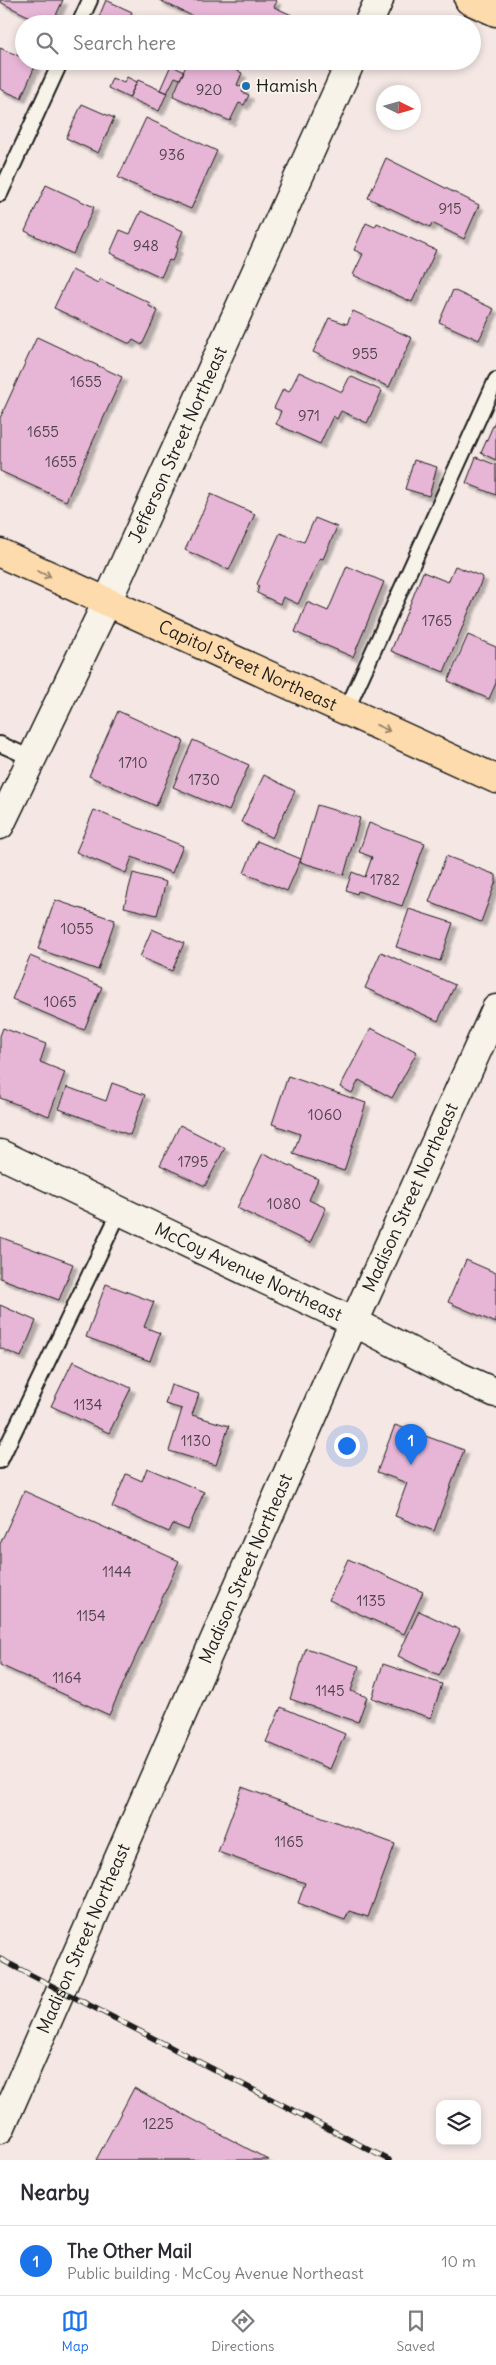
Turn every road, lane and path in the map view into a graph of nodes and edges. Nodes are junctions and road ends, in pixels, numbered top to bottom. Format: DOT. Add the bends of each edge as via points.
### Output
graph roads {
  1 [pos="90,0"];
  2 [pos="379,0"];
  3 [pos="470,0"];
  4 [pos="496,12"];
  5 [pos="83,15"];
  6 [pos="372,15"];
  7 [pos="57,70"];
  8 [pos="347,70"];
  9 [pos="0,194"];
  10 [pos="496,380"];
  11 [pos="0,554"];
  12 [pos="106,602"];
  13 [pos="346,711"];
  14 [pos="0,744"];
  15 [pos="31,758"];
  16 [pos="496,779"];
  17 [pos="0,825"];
  18 [pos="494,1017"];
  19 [pos="0,1154"];
  20 [pos="120,1211"];
  21 [pos="354,1322"];
  22 [pos="496,1393"];
  23 [pos="0,1461"];
  24 [pos="0,2129"];
  1 -- 5 [label="lane"];
  2 -- 6 [label="street"];
  3 -- 4 [label="main road"];
  7 -- 9 [label="lane"];
  8 -- 12 [label="street, Jefferson Street Northeast"];
  10 -- 13 [label="lane"];
  11 -- 12 [label="main road, Capitol Street Northeast, one-way"];
  12 -- 13 [label="main road, Capitol Street Northeast"];
  12 -- 15 [label="street, Jefferson Street Northeast"];
  13 -- 16 [label="main road, Capitol Street Northeast, one-way"];
  14 -- 15 [label="lane"];
  15 -- 17 [label="street, Jefferson Street Northeast"];
  18 -- 21 [label="street, Madison Street Northeast"];
  19 -- 20 [label="street, McCoy Avenue Northeast"];
  20 -- 21 [label="street, McCoy Avenue Northeast"];
  20 -- 23 [label="lane"];
  21 -- 22 [label="street, McCoy Avenue Northeast"];
  21 -- 24 [label="street, Madison Street Northeast"];
}
